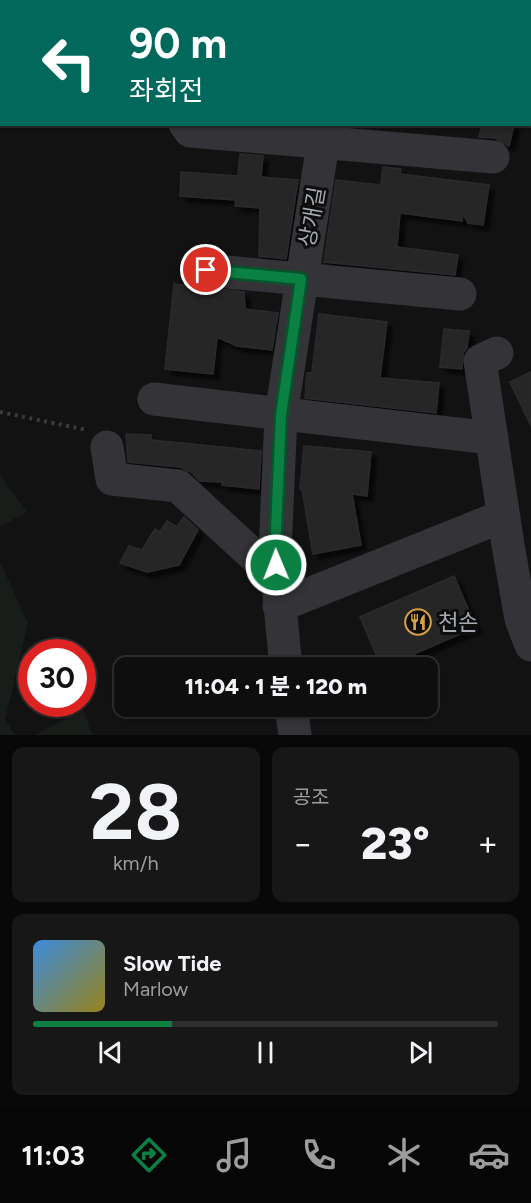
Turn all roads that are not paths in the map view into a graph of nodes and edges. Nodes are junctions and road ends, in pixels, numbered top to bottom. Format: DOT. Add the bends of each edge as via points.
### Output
graph roads {
  1 [pos="186,126"];
  2 [pos="326,133"];
  3 [pos="462,139"];
  4 [pos="493,157"];
  5 [pos="206,270"];
  6 [pos="301,279"];
  7 [pos="460,294"];
  8 [pos="497,353"];
  9 [pos="154,399"];
  10 [pos="281,415"];
  11 [pos="492,438"];
  12 [pos="108,447"];
  13 [pos="503,516"];
  14 [pos="278,592"];
  15 [pos="528,626"];
  16 [pos="285,657"];
  17 [pos="293,717"];
  18 [pos="295,735"];
  1 -- 2 [label="street" via="189,131"];
  2 -- 3 [label="street"];
  2 -- 6 [label="street, 상개길"];
  3 -- 4 [label="street"];
  5 -- 6 [label="street"];
  6 -- 7 [label="street"];
  6 -- 10 [label="street, 상개길"];
  8 -- 11 [label="street" via="480,362"];
  9 -- 10 [label="street"];
  10 -- 11 [label="street"];
  10 -- 14 [label="street, 상개길" via="275,552"];
  11 -- 13 [label="street"];
  12 -- 14 [label="street" via="112,480 178,486"];
  13 -- 14 [label="street"];
  13 -- 15 [label="street"];
  14 -- 16 [label="street, 상개길"];
  17 -- 18 [label="street"];
}
